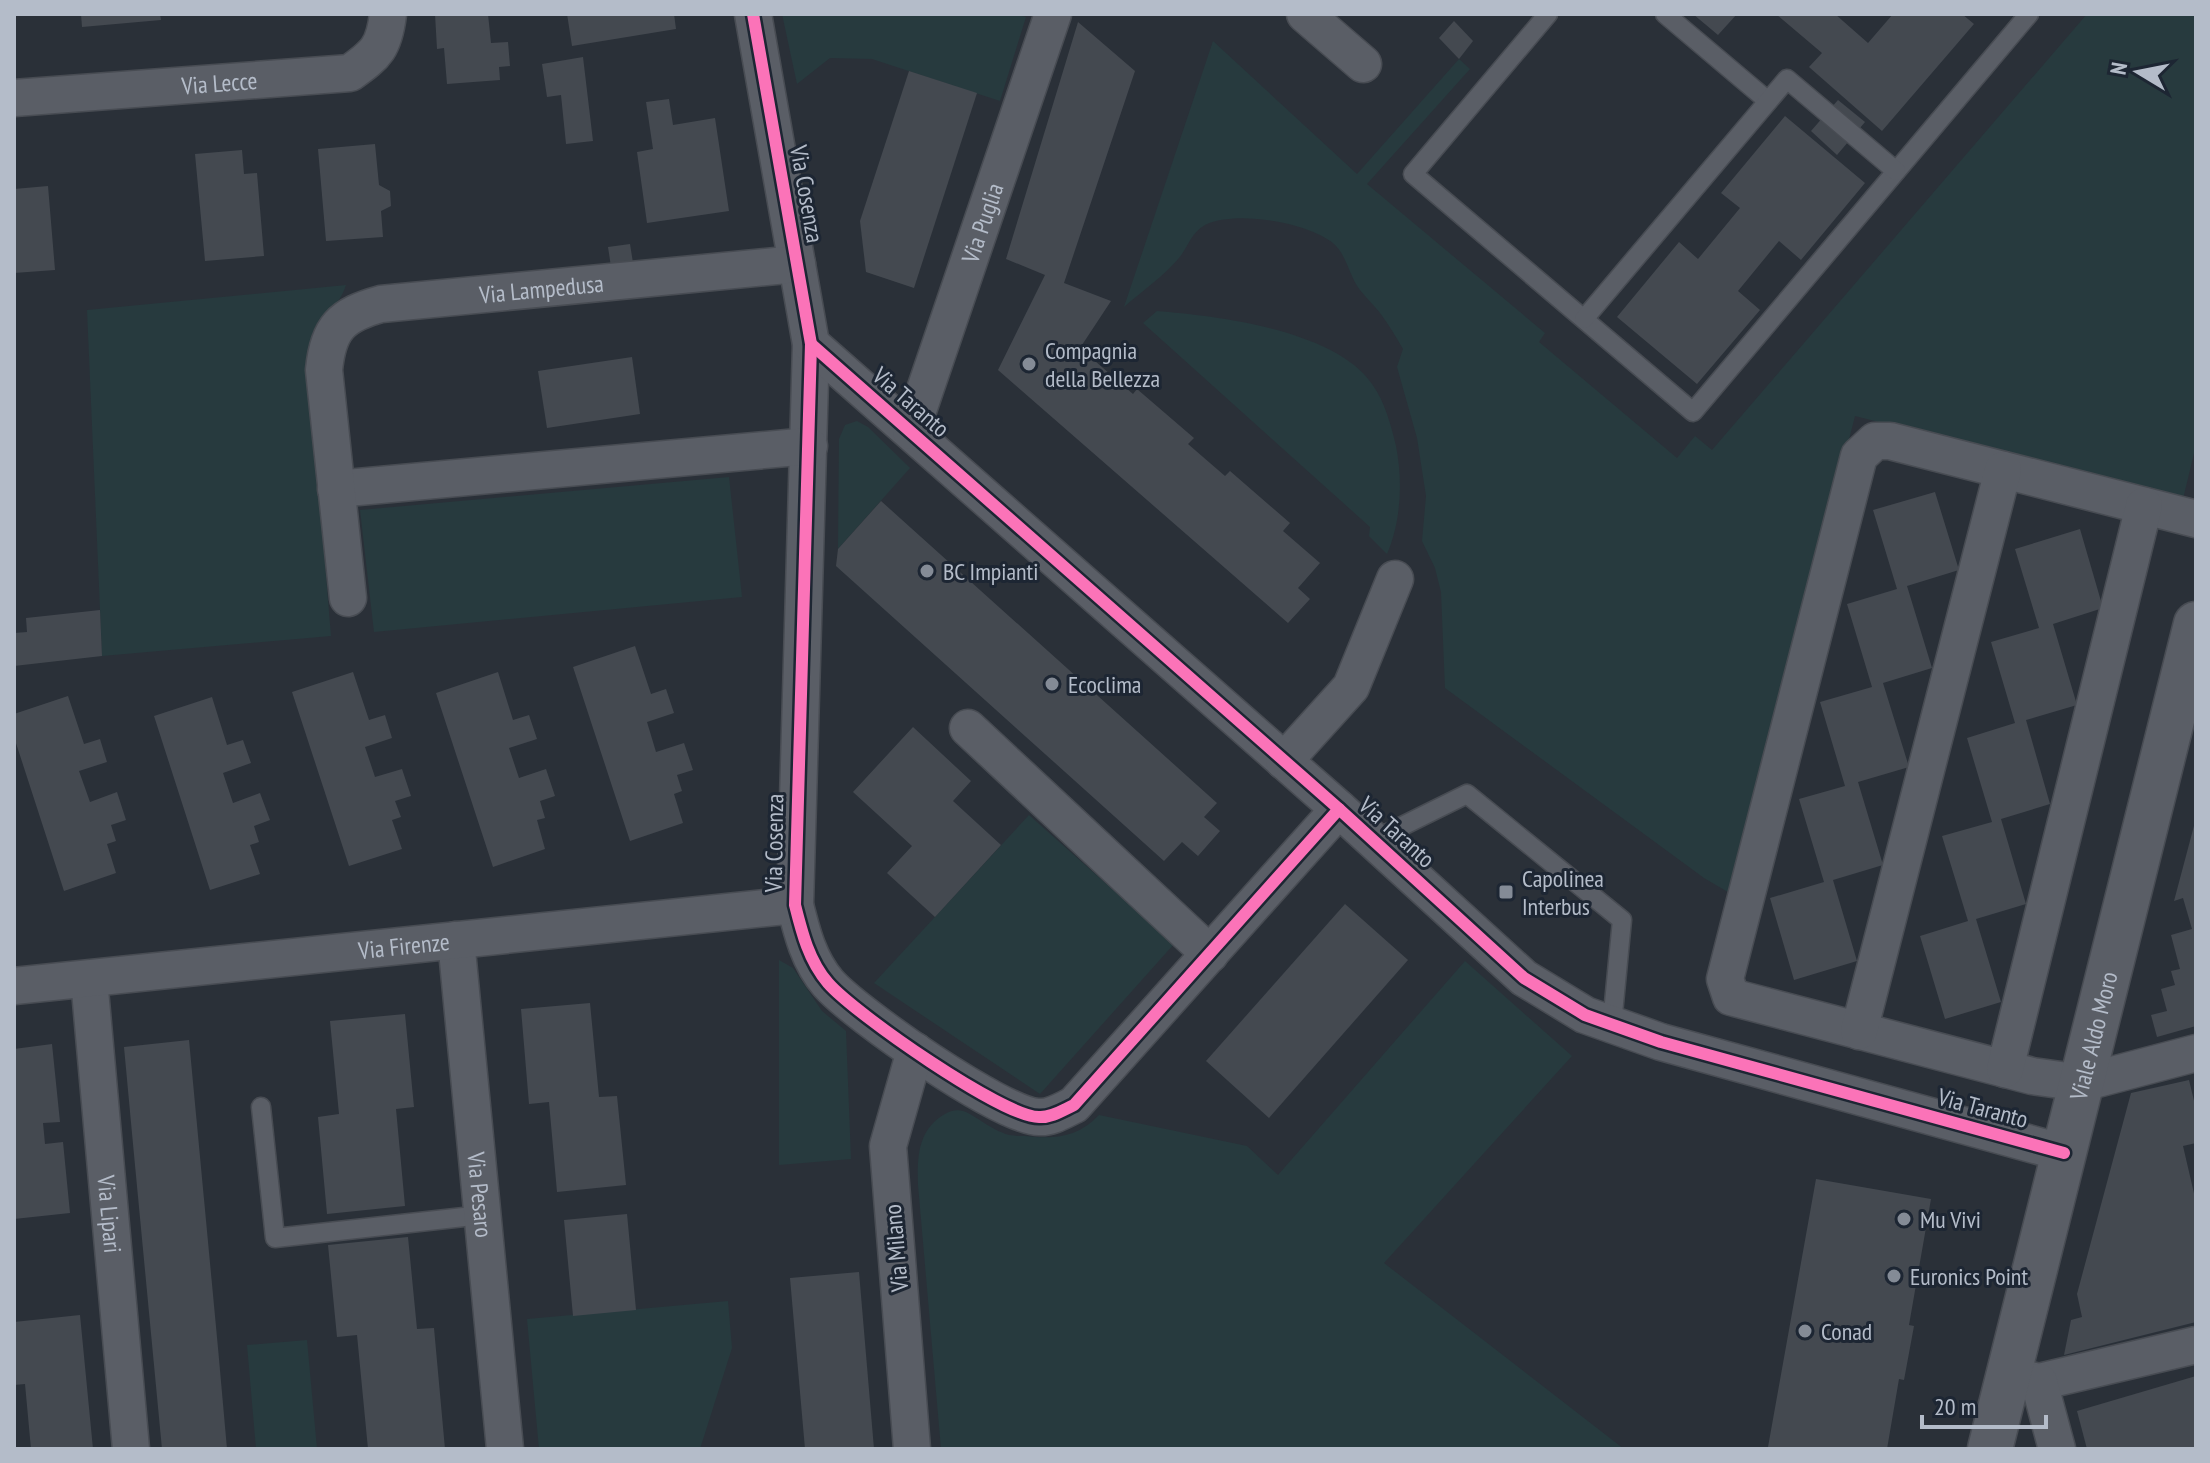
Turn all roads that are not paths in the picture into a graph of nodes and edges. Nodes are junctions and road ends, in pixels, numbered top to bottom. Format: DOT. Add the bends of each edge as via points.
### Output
graph roads {
  1 [pos="388,14"];
  2 [pos="753,14"];
  3 [pos="1053,14"];
  4 [pos="1305,14"];
  5 [pos="1548,14"];
  6 [pos="1665,14"];
  7 [pos="2023,16"];
  8 [pos="1363,64"];
  9 [pos="14,98"];
  10 [pos="1768,101"];
  11 [pos="1896,171"];
  12 [pos="797,264"];
  13 [pos="1584,319"];
  14 [pos="811,344"];
  15 [pos="911,431"];
  16 [pos="809,446"];
  17 [pos="2003,470"];
  18 [pos="336,489"];
  19 [pos="2144,506"];
  20 [pos="2196,519"];
  21 [pos="1395,579"];
  22 [pos="348,598"];
  23 [pos="2196,624"];
  24 [pos="2189,680"];
  25 [pos="968,728"];
  26 [pos="1284,761"];
  27 [pos="1339,809"];
  28 [pos="1374,840"];
  29 [pos="795,905"];
  30 [pos="456,940"];
  31 [pos="1210,954"];
  32 [pos="89,979"];
  33 [pos="14,986"];
  34 [pos="1612,1024"];
  35 [pos="1859,1031"];
  36 [pos="915,1051"];
  37 [pos="2196,1053"];
  38 [pos="2005,1069"];
  39 [pos="2082,1083"];
  40 [pos="261,1107"];
  41 [pos="2064,1153"];
  42 [pos="482,1215"];
  43 [pos="2196,1345"];
  44 [pos="2024,1379"];
  45 [pos="131,1449"];
  46 [pos="505,1449"];
  47 [pos="912,1449"];
  48 [pos="1990,1449"];
  49 [pos="2057,1449"];
  1 -- 9 [label="street, Via Lecce" via="385,38 374,56 350,73"];
  2 -- 12 [label="street, Via Cosenza"];
  3 -- 15 [label="street, Via Puglia"];
  4 -- 8 [label="street"];
  5 -- 13 [label="lane" via="1413,174"];
  6 -- 10 [label="lane"];
  7 -- 11 [label="lane"];
  10 -- 11 [label="lane" via="1787,79"];
  10 -- 13 [label="lane"];
  11 -- 13 [label="lane" via="1693,412"];
  12 -- 14 [label="street, Via Cosenza"];
  12 -- 18 [label="street, Via Lampedusa" via="358,310 332,333 326,349"];
  14 -- 15 [label="street, Via Taranto"];
  14 -- 16 [label="street, Via Cosenza"];
  15 -- 26 [label="street, Via Taranto"];
  16 -- 18 [label="street"];
  16 -- 29 [label="street, Via Cosenza"];
  17 -- 19 [label="street"];
  17 -- 35 [label="street"];
  17 -- 35 [label="street" via="1890,441 1875,441 1859,456 1728,963 1725,979 1731,997"];
  18 -- 22 [label="street, Via Lampedusa"];
  19 -- 20 [label="street"];
  19 -- 38 [label="street"];
  21 -- 26 [label="street" via="1351,687"];
  23 -- 24 [label="street, Viale Aldo Moro"];
  24 -- 39 [label="street, Viale Aldo Moro"];
  25 -- 31 [label="street"];
  26 -- 27 [label="street, Via Taranto"];
  27 -- 28 [label="street, Via Taranto"];
  27 -- 31 [label="street, Via Cosenza"];
  28 -- 34 [label="street, Via Taranto" via="1524,978 1585,1015"];
  28 -- 34 [label="lane" via="1467,794 1622,920"];
  29 -- 30 [label="street, Via Firenze"];
  29 -- 36 [label="street, Via Cosenza" via="807,950 827,983"];
  30 -- 32 [label="street, Via Firenze"];
  30 -- 42 [label="street, Via Pesaro"];
  31 -- 36 [label="street, Via Cosenza" via="1074,1105 1059,1113 1040,1117 1011,1111"];
  32 -- 33 [label="street, Via Firenze"];
  32 -- 45 [label="street, Via Lipari"];
  34 -- 41 [label="street, Via Taranto"];
  35 -- 38 [label="street"];
  36 -- 47 [label="street, Via Milano" via="888,1146"];
  37 -- 39 [label="street"];
  38 -- 39 [label="street"];
  39 -- 41 [label="street, Viale Aldo Moro"];
  40 -- 42 [label="lane" via="275,1238"];
  41 -- 44 [label="street, Viale Aldo Moro"];
  42 -- 46 [label="street, Via Pesaro"];
  43 -- 44 [label="street"];
  44 -- 48 [label="street, Viale Aldo Moro"];
  44 -- 49 [label="street"];
}
